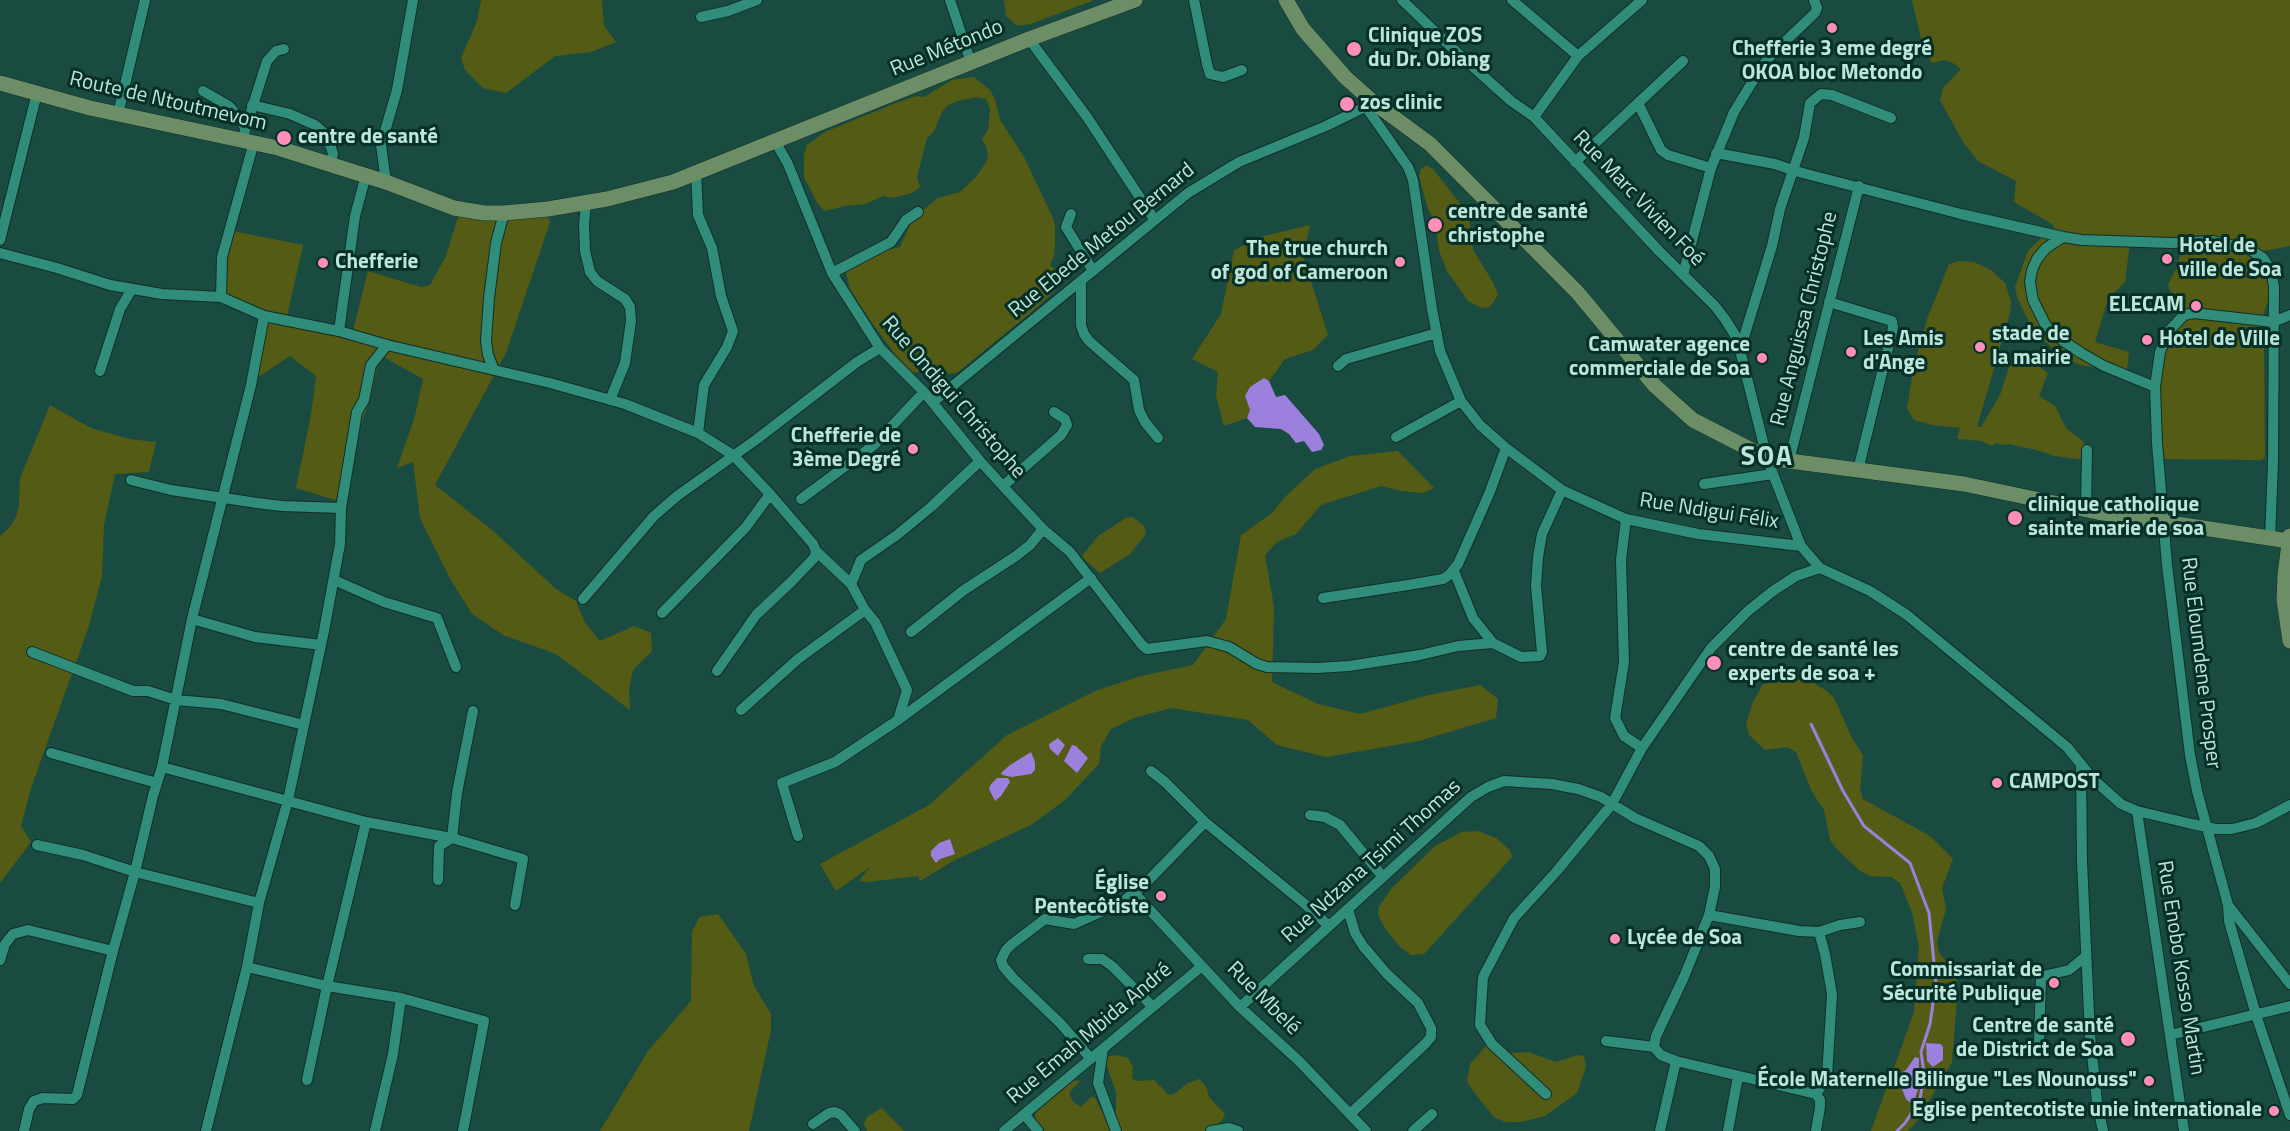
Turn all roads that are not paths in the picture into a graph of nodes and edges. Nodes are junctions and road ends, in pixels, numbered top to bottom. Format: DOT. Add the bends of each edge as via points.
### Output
graph roads {
  1 [pos="145,0"];
  2 [pos="413,0"];
  3 [pos="757,0"];
  4 [pos="950,0"];
  5 [pos="1135,0"];
  6 [pos="1194,0"];
  7 [pos="1286,0"];
  8 [pos="1402,0"];
  9 [pos="1642,0"];
  10 [pos="1814,0"];
  11 [pos="1517,2"];
  12 [pos="701,17"];
  13 [pos="1029,39"];
  14 [pos="284,49"];
  15 [pos="1578,56"];
  16 [pos="1683,61"];
  17 [pos="970,63"];
  18 [pos="1242,70"];
  19 [pos="0,83"];
  20 [pos="203,91"];
  21 [pos="37,93"];
  22 [pos="1638,103"];
  23 [pos="252,105"];
  24 [pos="1370,105"];
  25 [pos="118,114"];
  26 [pos="1534,117"];
  27 [pos="1891,118"];
  28 [pos="247,137"];
  29 [pos="775,141"];
  30 [pos="1716,153"];
  31 [pos="1575,162"];
  32 [pos="330,164"];
  33 [pos="1711,168"];
  34 [pos="1794,171"];
  35 [pos="696,172"];
  36 [pos="366,176"];
  37 [pos="386,182"];
  38 [pos="1859,186"];
  39 [pos="586,203"];
  40 [pos="918,212"];
  41 [pos="504,213"];
  42 [pos="1071,214"];
  43 [pos="1154,219"];
  44 [pos="2063,237"];
  45 [pos="0,240"];
  46 [pos="0,253"];
  47 [pos="1093,271"];
  48 [pos="832,273"];
  49 [pos="1683,275"];
  50 [pos="1081,282"];
  51 [pos="132,289"];
  52 [pos="221,297"];
  53 [pos="1829,302"];
  54 [pos="2290,315"];
  55 [pos="264,316"];
  56 [pos="2273,322"];
  57 [pos="339,331"];
  58 [pos="1437,333"];
  59 [pos="387,345"];
  60 [pos="880,348"];
  61 [pos="1740,350"];
  62 [pos="1338,366"];
  63 [pos="494,370"];
  64 [pos="100,371"];
  65 [pos="2154,387"];
  66 [pos="924,392"];
  67 [pos="610,400"];
  68 [pos="1461,401"];
  69 [pos="933,402"];
  70 [pos="1054,412"];
  71 [pos="698,433"];
  72 [pos="1396,437"];
  73 [pos="1158,438"];
  74 [pos="1506,448"];
  75 [pos="2087,450"];
  76 [pos="733,455"];
  77 [pos="1767,458"];
  78 [pos="980,461"];
  79 [pos="1789,461"];
  80 [pos="1858,470"];
  81 [pos="1773,474"];
  82 [pos="131,480"];
  83 [pos="1704,484"];
  84 [pos="1003,486"];
  85 [pos="1562,490"];
  86 [pos="770,494"];
  87 [pos="223,497"];
  88 [pos="801,499"];
  89 [pos="341,508"];
  90 [pos="2086,510"];
  91 [pos="1626,519"];
  92 [pos="2164,524"];
  93 [pos="1043,529"];
  94 [pos="2289,539"];
  95 [pos="2270,540"];
  96 [pos="1802,546"];
  97 [pos="816,551"];
  98 [pos="1820,568"];
  99 [pos="1454,571"];
  100 [pos="1091,579"];
  101 [pos="334,580"];
  102 [pos="851,584"];
  103 [pos="1323,598"];
  104 [pos="583,599"];
  105 [pos="865,610"];
  106 [pos="662,613"];
  107 [pos="192,619"];
  108 [pos="911,632"];
  109 [pos="2290,640"];
  110 [pos="1493,644"];
  111 [pos="321,645"];
  112 [pos="32,652"];
  113 [pos="456,667"];
  114 [pos="717,671"];
  115 [pos="176,699"];
  116 [pos="741,710"];
  117 [pos="473,711"];
  118 [pos="898,720"];
  119 [pos="304,724"];
  120 [pos="1642,748"];
  121 [pos="51,753"];
  122 [pos="2081,765"];
  123 [pos="162,767"];
  124 [pos="1151,771"];
  125 [pos="156,783"];
  126 [pos="288,800"];
  127 [pos="1612,804"];
  128 [pos="2290,805"];
  129 [pos="2137,811"];
  130 [pos="1310,815"];
  131 [pos="366,822"];
  132 [pos="1205,822"];
  133 [pos="2206,827"];
  134 [pos="798,836"];
  135 [pos="452,838"];
  136 [pos="37,844"];
  137 [pos="135,872"];
  138 [pos="1383,877"];
  139 [pos="438,880"];
  140 [pos="1134,893"];
  141 [pos="259,903"];
  142 [pos="515,905"];
  143 [pos="2228,905"];
  144 [pos="1348,909"];
  145 [pos="1709,915"];
  146 [pos="1860,922"];
  147 [pos="1329,926"];
  148 [pos="1820,932"];
  149 [pos="113,951"];
  150 [pos="2086,956"];
  151 [pos="1089,959"];
  152 [pos="0,960"];
  153 [pos="1202,966"];
  154 [pos="247,967"];
  155 [pos="2290,984"];
  156 [pos="327,986"];
  157 [pos="401,998"];
  158 [pos="1240,1006"];
  159 [pos="2290,1006"];
  160 [pos="1153,1007"];
  161 [pos="2256,1015"];
  162 [pos="2170,1035"];
  163 [pos="1606,1041"];
  164 [pos="2039,1043"];
  165 [pos="1654,1047"];
  166 [pos="1103,1049"];
  167 [pos="1090,1059"];
  168 [pos="1676,1060"];
  169 [pos="1738,1076"];
  170 [pos="307,1080"];
  171 [pos="1546,1094"];
  172 [pos="1816,1094"];
  173 [pos="1024,1114"];
  174 [pos="1350,1114"];
  175 [pos="1432,1114"];
  176 [pos="2290,1115"];
  177 [pos="813,1124"];
  178 [pos="24,1131"];
  179 [pos="206,1131"];
  180 [pos="375,1131"];
  181 [pos="464,1131"];
  182 [pos="855,1131"];
  183 [pos="1004,1131"];
  184 [pos="1038,1131"];
  185 [pos="1116,1131"];
  186 [pos="1210,1131"];
  187 [pos="1239,1131"];
  188 [pos="1366,1131"];
  189 [pos="1413,1131"];
  190 [pos="1660,1131"];
  191 [pos="1728,1131"];
  192 [pos="1816,1131"];
  193 [pos="2103,1131"];
  194 [pos="2184,1131"];
  1 -- 25 [label="street"];
  2 -- 37 [label="street" via="381,145"];
  3 -- 12 [label="street"];
  4 -- 17 [label="street"];
  5 -- 13 [label="street, Rue Métondo"];
  6 -- 18 [label="street" via="1210,74 1223,76"];
  7 -- 24 [label="street" via="1318,48"];
  8 -- 26 [label="street, Rue Marc Vivien Foé" via="1511,101"];
  9 -- 15 [label="street"];
  10 -- 30 [label="street" via="1815,13 1762,66 1734,112"];
  11 -- 15 [label="street"];
  13 -- 17 [label="street, Rue Métondo"];
  13 -- 43 [label="street" via="1087,117"];
  14 -- 23 [label="street" via="267,60"];
  15 -- 26 [label="street"];
  16 -- 22 [label="street"];
  17 -- 29 [label="street, Rue Métondo"];
  19 -- 21 [label="street, Route de Ntoutmevom"];
  20 -- 28 [label="street" via="229,106"];
  21 -- 25 [label="street, Route de Ntoutmevom"];
  21 -- 45 [label="street"];
  22 -- 31 [label="street"];
  22 -- 33 [label="street" via="1661,150"];
  23 -- 28 [label="street"];
  23 -- 32 [label="street" via="315,125 331,147"];
  24 -- 43 [label="street, Rue Ebede Metou Bernard" via="1239,162"];
  24 -- 58 [label="street, Rue Ndigui Félix" via="1413,180"];
  24 -- 77 [label="street" via="1430,144 1562,276 1655,386 1693,420"];
  25 -- 28 [label="street, Route de Ntoutmevom"];
  26 -- 31 [label="street, Rue Marc Vivien Foé"];
  27 -- 34 [label="street" via="1832,95 1814,97"];
  28 -- 32 [label="street, Route de Ntoutmevom"];
  28 -- 52 [label="street" via="222,257"];
  29 -- 35 [label="street, Route de Ntoutmevom"];
  29 -- 48 [label="street, Rue Ondigui Christophe"];
  30 -- 33 [label="street"];
  30 -- 34 [label="street"];
  31 -- 49 [label="street, Rue Marc Vivien Foé"];
  32 -- 36 [label="street, Route de Ntoutmevom"];
  33 -- 49 [label="street"];
  34 -- 38 [label="street"];
  34 -- 61 [label="street"];
  35 -- 39 [label="street, Route de Ntoutmevom" via="634,193"];
  35 -- 71 [label="street" via="698,215 712,248 718,285 733,332 704,384"];
  36 -- 37 [label="street, Route de Ntoutmevom"];
  36 -- 57 [label="street" via="355,216"];
  37 -- 41 [label="street, Route de Ntoutmevom" via="454,208"];
  38 -- 44 [label="street"];
  38 -- 53 [label="street, Rue Anguissa Christophe"];
  39 -- 41 [label="street, Route de Ntoutmevom"];
  39 -- 67 [label="street" via="585,251 590,272 630,307 625,363"];
  40 -- 48 [label="street" via="906,220 891,242"];
  41 -- 63 [label="street" via="496,243 486,341"];
  42 -- 47 [label="street" via="1066,227"];
  43 -- 47 [label="street, Rue Ebede Metou Bernard"];
  44 -- 56 [label="street" via="2172,243 2212,241 2249,249 2263,258 2271,270"];
  44 -- 65 [label="street" via="2046,248 2032,270 2033,300 2046,326 2104,366"];
  46 -- 51 [label="street"];
  47 -- 50 [label="street, Rue Ebede Metou Bernard"];
  48 -- 60 [label="street, Rue Ondigui Christophe"];
  49 -- 61 [label="street, Rue Marc Vivien Foé" via="1715,306 1735,335"];
  50 -- 69 [label="street, Rue Ebede Metou Bernard"];
  50 -- 73 [label="street" via="1084,334 1134,380 1139,410"];
  51 -- 52 [label="street"];
  51 -- 64 [label="street" via="120,309"];
  52 -- 55 [label="street"];
  53 -- 79 [label="street, Rue Anguissa Christophe"];
  53 -- 80 [label="street" via="1892,321"];
  54 -- 56 [label="street"];
  55 -- 57 [label="street"];
  55 -- 87 [label="street"];
  56 -- 65 [label="street, Rue Eloumdene Prosper" via="2184,315 2168,332"];
  56 -- 95 [label="street"];
  57 -- 59 [label="street"];
  58 -- 62 [label="street" via="1346,359"];
  58 -- 68 [label="street, Rue Ndigui Félix" via="1440,351"];
  59 -- 63 [label="street"];
  59 -- 89 [label="street" via="371,365 364,400 357,412"];
  60 -- 66 [label="street, Rue Ondigui Christophe"];
  60 -- 76 [label="street"];
  61 -- 77 [label="street, Rue Marc Vivien Foé"];
  63 -- 67 [label="street"];
  65 -- 92 [label="street, Rue Eloumdene Prosper"];
  66 -- 69 [label="street, Rue Ondigui Christophe"];
  66 -- 88 [label="street" via="874,445"];
  67 -- 71 [label="street"];
  68 -- 72 [label="street"];
  68 -- 74 [label="street, Rue Ndigui Félix"];
  69 -- 78 [label="street, Rue Ondigui Christophe"];
  70 -- 84 [label="street" via="1067,425 1061,435"];
  71 -- 76 [label="street"];
  74 -- 85 [label="street, Rue Ndigui Félix"];
  74 -- 99 [label="street"];
  75 -- 90 [label="street"];
  76 -- 86 [label="street"];
  76 -- 104 [label="street" via="654,516"];
  77 -- 79 [label="street"];
  77 -- 81 [label="street, Rue Marc Vivien Foé"];
  78 -- 84 [label="street, Rue Ondigui Christophe"];
  78 -- 102 [label="street" via="931,507 861,560"];
  79 -- 80 [label="street"];
  80 -- 90 [label="street" via="1964,484"];
  81 -- 83 [label="street"];
  81 -- 96 [label="street, Rue Marc Vivien Foé"];
  82 -- 87 [label="street"];
  84 -- 93 [label="street, Rue Ondigui Christophe"];
  85 -- 91 [label="street, Rue Ndigui Félix"];
  85 -- 110 [label="street" via="1542,534 1538,557 1542,652 1526,658"];
  86 -- 97 [label="street"];
  86 -- 106 [label="street" via="746,527"];
  87 -- 89 [label="street" via="282,506"];
  87 -- 107 [label="street"];
  89 -- 101 [label="street"];
  90 -- 92 [label="street"];
  91 -- 96 [label="street, Rue Ndigui Félix" via="1698,534"];
  91 -- 120 [label="street" via="1621,560 1624,662 1614,718 1624,736"];
  92 -- 95 [label="street"];
  92 -- 133 [label="street, Rue Eloumdene Prosper" via="2190,755"];
  93 -- 100 [label="street, Rue Ondigui Christophe" via="1070,552"];
  93 -- 108 [label="street" via="1016,556"];
  94 -- 95 [label="street"];
  94 -- 109 [label="street" via="2284,600"];
  96 -- 98 [label="street, Rue Marc Vivien Foé"];
  97 -- 102 [label="street"];
  97 -- 114 [label="street" via="814,558 756,615"];
  98 -- 120 [label="street" via="1796,576 1773,591 1711,648"];
  98 -- 122 [label="street" via="1870,591 1907,615 2067,747"];
  99 -- 103 [label="street" via="1443,579"];
  99 -- 110 [label="street" via="1473,618"];
  100 -- 110 [label="street, Rue Ondigui Christophe" via="1147,649 1207,641 1229,646 1267,667 1317,668"];
  100 -- 118 [label="street"];
  101 -- 111 [label="street"];
  101 -- 113 [label="street" via="384,602 437,618"];
  102 -- 105 [label="street"];
  105 -- 116 [label="street" via="798,659"];
  105 -- 118 [label="street" via="875,621 907,690"];
  107 -- 111 [label="street" via="255,637"];
  107 -- 115 [label="street"];
  111 -- 119 [label="street"];
  112 -- 115 [label="street" via="133,691"];
  115 -- 119 [label="street" via="221,704"];
  115 -- 123 [label="street"];
  117 -- 135 [label="street"];
  118 -- 134 [label="street" via="835,762 782,783"];
  119 -- 126 [label="street"];
  120 -- 127 [label="street"];
  121 -- 125 [label="street"];
  122 -- 129 [label="street" via="2107,793"];
  122 -- 150 [label="street"];
  123 -- 125 [label="street"];
  123 -- 126 [label="street"];
  124 -- 132 [label="street"];
  125 -- 137 [label="street"];
  126 -- 131 [label="street"];
  126 -- 141 [label="street"];
  127 -- 138 [label="street, Rue Ndzana Tsimi Thomas" via="1578,789 1504,781 1472,798"];
  127 -- 145 [label="street, Rue Ndzana Tsimi Thomas" via="1699,846 1709,856 1715,869 1715,887"];
  127 -- 171 [label="street" via="1514,918 1483,976 1480,1025 1492,1044"];
  128 -- 133 [label="street" via="2232,829"];
  129 -- 133 [label="street"];
  129 -- 162 [label="street, Rue Enobo Kosso Martin"];
  130 -- 138 [label="street" via="1340,825"];
  131 -- 135 [label="street"];
  131 -- 156 [label="street"];
  132 -- 140 [label="street"];
  132 -- 147 [label="street"];
  133 -- 143 [label="street, Rue Eloumdene Prosper"];
  135 -- 139 [label="street" via="439,846"];
  135 -- 142 [label="street" via="523,859"];
  136 -- 137 [label="street"];
  137 -- 141 [label="street"];
  137 -- 149 [label="street"];
  138 -- 144 [label="street, Rue Ndzana Tsimi Thomas"];
  140 -- 153 [label="street, Rue Mbelé"];
  140 -- 167 [label="street" via="1074,924 1045,919 1012,944 1001,960 1013,978 1061,1024"];
  141 -- 154 [label="street"];
  143 -- 155 [label="street"];
  143 -- 161 [label="street, Rue Eloumdene Prosper"];
  144 -- 147 [label="street, Rue Ndzana Tsimi Thomas"];
  144 -- 174 [label="street" via="1363,946 1418,1003 1431,1028 1431,1037 1421,1049"];
  145 -- 148 [label="street" via="1771,928"];
  145 -- 165 [label="street"];
  146 -- 148 [label="street"];
  147 -- 158 [label="street, Rue Ndzana Tsimi Thomas"];
  148 -- 172 [label="street" via="1832,994 1827,1077"];
  149 -- 152 [label="street" via="27,930 13,934"];
  149 -- 178 [label="street" via="77,1095 73,1099 34,1101"];
  150 -- 164 [label="street" via="2069,970 2043,976"];
  150 -- 193 [label="street" via="2090,1035"];
  151 -- 160 [label="street" via="1102,959 1112,966"];
  153 -- 158 [label="street, Rue Mbelé"];
  153 -- 160 [label="street, Rue Emah Mbida André"];
  154 -- 156 [label="street"];
  154 -- 179 [label="street"];
  156 -- 157 [label="street"];
  156 -- 170 [label="street"];
  157 -- 180 [label="street"];
  157 -- 181 [label="street" via="484,1021"];
  158 -- 174 [label="street, Rue Mbelé"];
  159 -- 161 [label="street"];
  160 -- 166 [label="street, Rue Emah Mbida André"];
  161 -- 162 [label="street"];
  161 -- 176 [label="street, Rue Eloumdene Prosper"];
  162 -- 194 [label="street, Rue Enobo Kosso Martin"];
  163 -- 165 [label="street"];
  165 -- 168 [label="street" via="1661,1055"];
  166 -- 167 [label="street, Rue Emah Mbida André"];
  166 -- 185 [label="street" via="1098,1083"];
  167 -- 173 [label="street, Rue Emah Mbida André"];
  168 -- 169 [label="street"];
  168 -- 190 [label="street"];
  169 -- 172 [label="street"];
  169 -- 191 [label="street"];
  172 -- 192 [label="street" via="1820,1107"];
  173 -- 183 [label="street, Rue Emah Mbida André"];
  173 -- 184 [label="street"];
  174 -- 188 [label="street, Rue Mbelé"];
  175 -- 189 [label="street"];
  177 -- 182 [label="street" via="836,1112"];
  186 -- 187 [label="street"];
}
